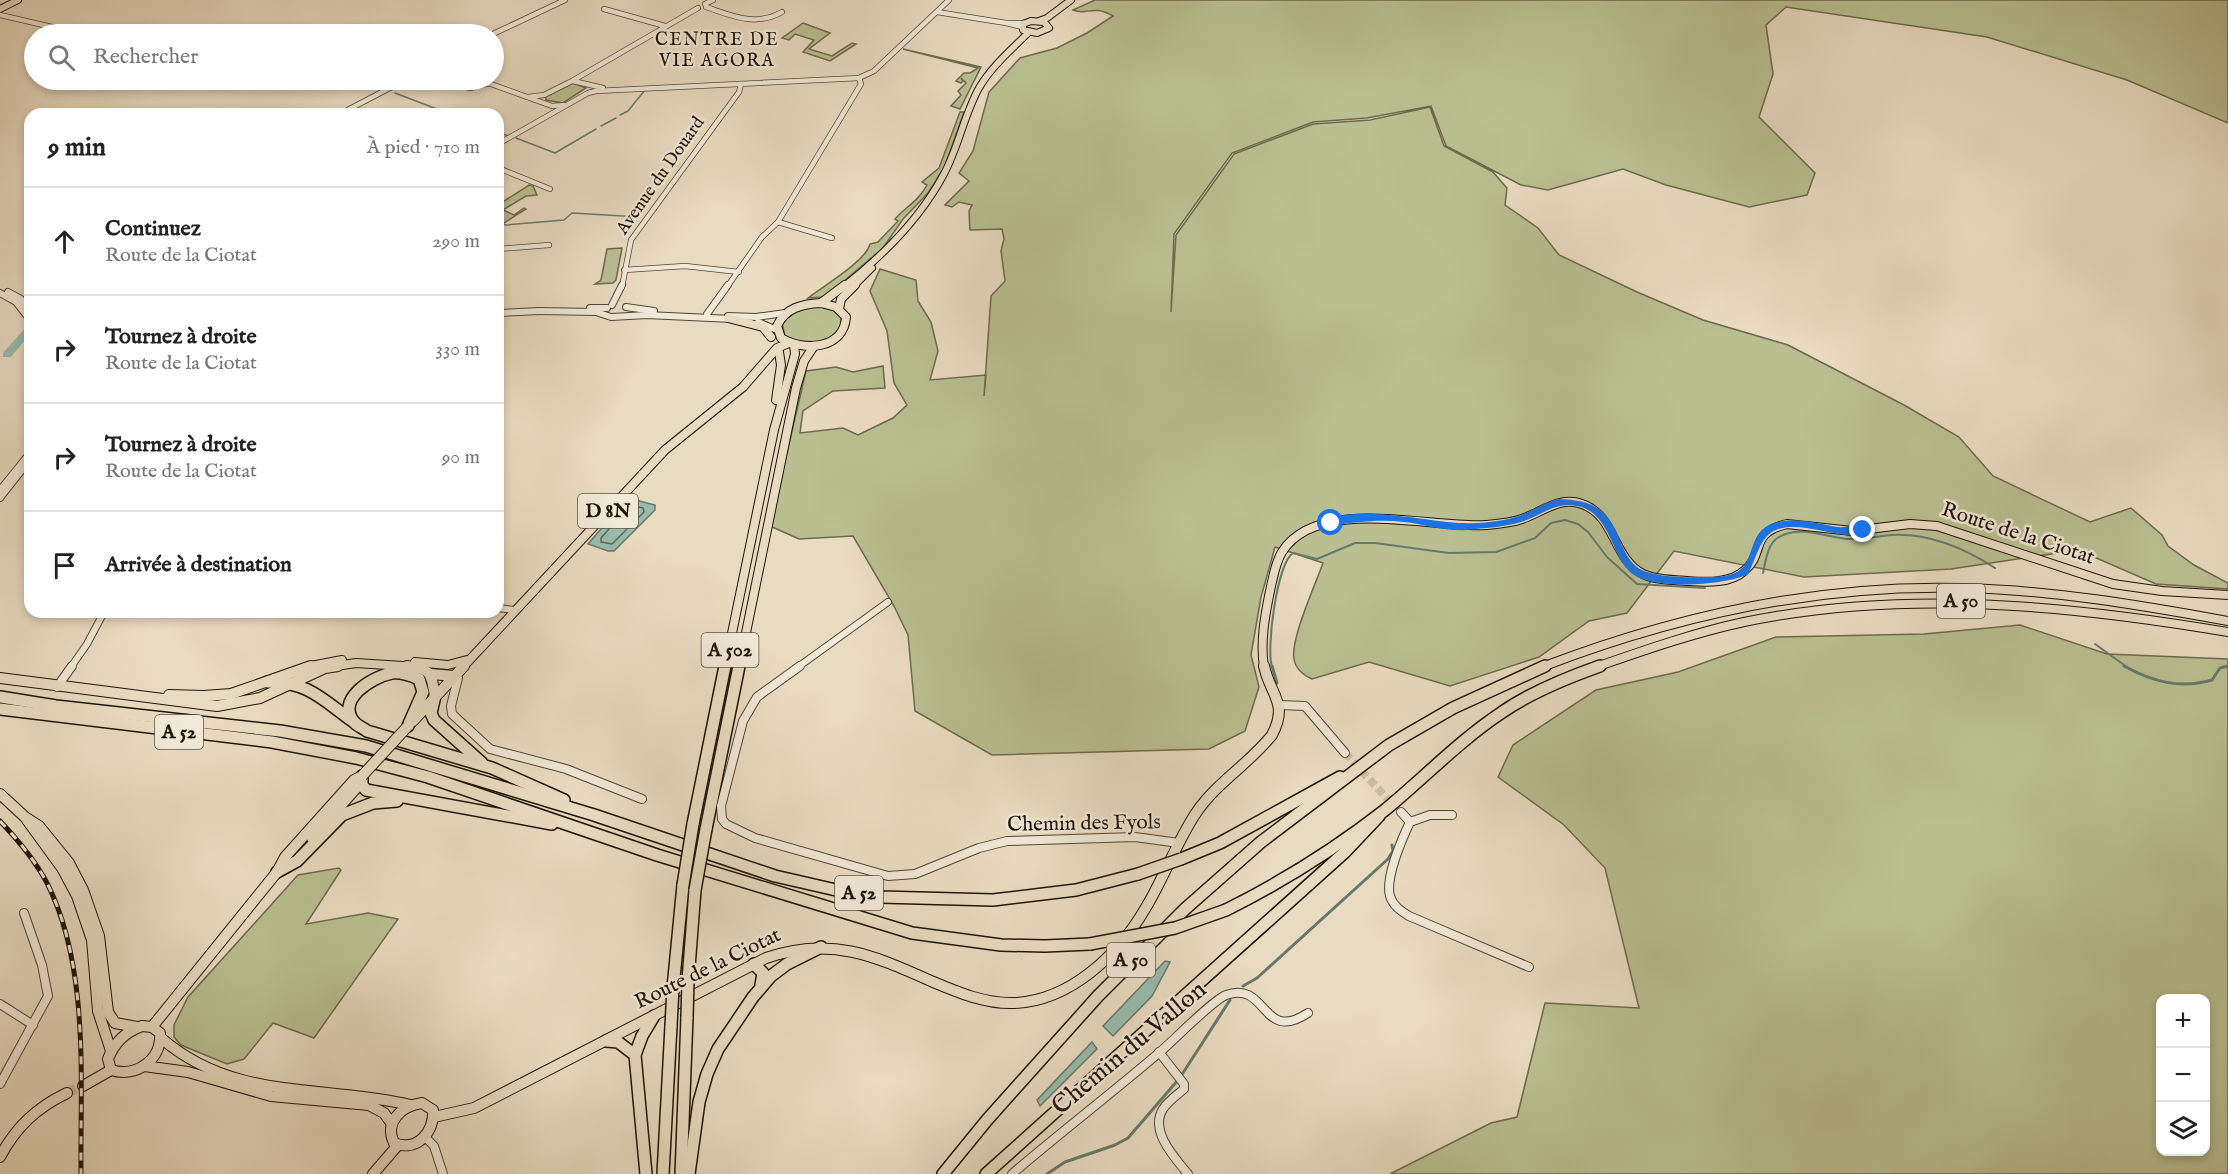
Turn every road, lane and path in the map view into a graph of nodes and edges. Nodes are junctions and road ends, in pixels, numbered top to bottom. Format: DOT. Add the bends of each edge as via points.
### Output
graph roads {
  1 [pos="18,0"];
  2 [pos="565,0"];
  3 [pos="713,0"];
  4 [pos="949,0"];
  5 [pos="1071,0"];
  6 [pos="1077,0"];
  7 [pos="705,6"];
  8 [pos="619,7"];
  9 [pos="0,9"];
  10 [pos="604,9"];
  11 [pos="613,10"];
  12 [pos="782,12"];
  13 [pos="937,12"];
  14 [pos="0,15"];
  15 [pos="1038,21"];
  16 [pos="39,24"];
  17 [pos="1024,25"];
  18 [pos="1048,25"];
  19 [pos="665,26"];
  20 [pos="504,29"];
  21 [pos="1031,33"];
  22 [pos="580,78"];
  23 [pos="859,78"];
  24 [pos="741,84"];
  25 [pos="592,86"];
  26 [pos="504,88"];
  27 [pos="608,89"];
  28 [pos="386,90"];
  29 [pos="588,93"];
  30 [pos="544,95"];
  31 [pos="528,97"];
  32 [pos="543,102"];
  33 [pos="567,105"];
  34 [pos="552,106"];
  35 [pos="351,108"];
  36 [pos="550,115"];
  37 [pos="504,141"];
  38 [pos="504,170"];
  39 [pos="550,189"];
  40 [pos="778,222"];
  41 [pos="832,238"];
  42 [pos="549,245"];
  43 [pos="504,249"];
  44 [pos="624,270"];
  45 [pos="739,272"];
  46 [pos="0,291"];
  47 [pos="621,291"];
  48 [pos="821,303"];
  49 [pos="24,304"];
  50 [pos="610,307"];
  51 [pos="626,307"];
  52 [pos="839,309"];
  53 [pos="538,311"];
  54 [pos="24,312"];
  55 [pos="785,313"];
  56 [pos="504,314"];
  57 [pos="707,314"];
  58 [pos="605,315"];
  59 [pos="622,315"];
  60 [pos="728,318"];
  61 [pos="776,334"];
  62 [pos="791,344"];
  63 [pos="814,346"];
  64 [pos="779,352"];
  65 [pos="757,373"];
  66 [pos="774,430"];
  67 [pos="24,460"];
  68 [pos="24,468"];
  69 [pos="0,490"];
  70 [pos="0,498"];
  71 [pos="2228,595"];
  72 [pos="888,602"];
  73 [pos="504,609"];
  74 [pos="515,610"];
  75 [pos="101,618"];
  76 [pos="2228,621"];
  77 [pos="2228,632"];
  78 [pos="468,660"];
  79 [pos="448,665"];
  80 [pos="431,675"];
  81 [pos="454,676"];
  82 [pos="0,678"];
  83 [pos="294,681"];
  84 [pos="268,682"];
  85 [pos="57,687"];
  86 [pos="106,692"];
  87 [pos="435,696"];
  88 [pos="0,697"];
  89 [pos="1279,705"];
  90 [pos="0,709"];
  91 [pos="354,722"];
  92 [pos="408,726"];
  93 [pos="1344,753"];
  94 [pos="484,765"];
  95 [pos="1347,774"];
  96 [pos="362,776"];
  97 [pos="0,794"];
  98 [pos="642,798"];
  99 [pos="407,800"];
  100 [pos="1383,811"];
  101 [pos="1401,812"];
  102 [pos="589,813"];
  103 [pos="1452,814"];
  104 [pos="26,817"];
  105 [pos="1410,822"];
  106 [pos="580,828"];
  107 [pos="1179,843"];
  108 [pos="277,872"];
  109 [pos="24,913"];
  110 [pos="821,947"];
  111 [pos="754,964"];
  112 [pos="1530,967"];
  113 [pos="761,985"];
  114 [pos="0,1004"];
  115 [pos="1308,1013"];
  116 [pos="654,1016"];
  117 [pos="33,1025"];
  118 [pos="137,1027"];
  119 [pos="152,1027"];
  120 [pos="161,1038"];
  121 [pos="606,1041"];
  122 [pos="111,1051"];
  123 [pos="1159,1052"];
  124 [pos="635,1055"];
  125 [pos="144,1066"];
  126 [pos="111,1070"];
  127 [pos="0,1084"];
  128 [pos="83,1086"];
  129 [pos="68,1093"];
  130 [pos="411,1105"];
  131 [pos="434,1117"];
  132 [pos="392,1124"];
  133 [pos="425,1137"];
  134 [pos="398,1145"];
  135 [pos="0,1157"];
  136 [pos="373,1174"];
  137 [pos="443,1174"];
  138 [pos="646,1174"];
  139 [pos="663,1174"];
  140 [pos="681,1174"];
  141 [pos="690,1174"];
  142 [pos="943,1174"];
  143 [pos="986,1174"];
  144 [pos="1012,1174"];
  145 [pos="1188,1174"];
  1 -- 9 [label="main road"];
  2 -- 20 [label="street"];
  3 -- 7 [label="street"];
  4 -- 13 [label="street"];
  5 -- 15 [label="main road"];
  6 -- 18 [label="main road"];
  7 -- 12 [label="street" via="753,22"];
  7 -- 19 [label="street"];
  8 -- 11 [label="street"];
  10 -- 11 [label="street"];
  11 -- 19 [label="street"];
  13 -- 17 [label="street"];
  13 -- 23 [label="street" via="874,71"];
  14 -- 16 [label="street"];
  15 -- 17 [label="main road"];
  15 -- 18 [label="main road"];
  17 -- 21 [label="main road"];
  18 -- 21 [label="main road" via="1045,31"];
  19 -- 22 [label="street"];
  21 -- 48 [label="main road" via="997,64 980,87 944,174 924,206 884,252"];
  21 -- 52 [label="main road" via="979,98 958,156 939,193 911,230 841,299"];
  22 -- 25 [label="street"];
  22 -- 30 [label="street"];
  23 -- 24 [label="street"];
  23 -- 40 [label="street" via="861,84"];
  24 -- 27 [label="street"];
  24 -- 44 [label="street, Avenue du Douard" via="631,240"];
  25 -- 27 [label="street"];
  25 -- 29 [label="street"];
  26 -- 31 [label="street"];
  27 -- 29 [label="street"];
  28 -- 35 [label="street"];
  29 -- 33 [label="street"];
  30 -- 31 [label="street"];
  30 -- 32 [label="street"];
  31 -- 32 [label="street"];
  32 -- 34 [label="street"];
  33 -- 34 [label="street"];
  33 -- 36 [label="street"];
  34 -- 36 [label="street"];
  36 -- 37 [label="street"];
  38 -- 39 [label="street"];
  40 -- 41 [label="street"];
  40 -- 45 [label="street" via="762,237"];
  42 -- 43 [label="street"];
  44 -- 45 [label="street" via="685,266"];
  44 -- 47 [label="street, Avenue du Douard"];
  45 -- 57 [label="street"];
  46 -- 49 [label="street"];
  46 -- 54 [label="street"];
  47 -- 50 [label="street, Avenue du Douard"];
  47 -- 51 [label="street, Avenue du Douard"];
  48 -- 52 [label="main road"];
  48 -- 55 [label="main road"];
  50 -- 51 [label="street"];
  50 -- 53 [label="street"];
  50 -- 58 [label="street, Avenue du Douard"];
  51 -- 57 [label="street"];
  51 -- 59 [label="street"];
  52 -- 63 [label="main road" via="846,317 844,330 832,340"];
  53 -- 56 [label="street"];
  53 -- 58 [label="street"];
  55 -- 57 [label="street" via="756,317"];
  55 -- 61 [label="main road"];
  58 -- 59 [label="street"];
  59 -- 60 [label="street"];
  60 -- 61 [label="highway"];
  61 -- 62 [label="main road"];
  61 -- 65 [label="main road, D 8N"];
  62 -- 63 [label="main road"];
  62 -- 65 [label="main road, D 8N" via="776,348"];
  62 -- 66 [label="highway, A 502" via="795,354"];
  63 -- 140 [label="highway, A 502, bridge" via="802,368 790,416 695,890"];
  64 -- 66 [label="highway"];
  65 -- 74 [label="main road, D 8N" via="665,450"];
  66 -- 139 [label="highway, A 502, bridge" via="683,885"];
  67 -- 69 [label="street"];
  68 -- 70 [label="street"];
  71 -- 89 [label="main road, Route de la Ciotat" via="2109,583 1971,536 1926,525 1852,531 1783,524 1762,536 1744,572 1703,581 1652,578 1635,572 1622,557 1604,518 1579,502 1557,502 1520,519 1464,527 1400,518 1353,518 1303,533 1279,557 1261,645 1265,675"];
  72 -- 107 [label="street, Chemin des Fyols" via="757,697 743,721 721,806 726,824 755,838 900,877 1002,842 1153,838"];
  73 -- 74 [label="street"];
  74 -- 78 [label="main road, D 8N"];
  75 -- 85 [label="street"];
  76 -- 95 [label="highway, A 50" via="2109,601 1960,588 1838,594 1758,605 1642,633 1531,672 1462,704"];
  77 -- 100 [label="highway, A 50" via="2114,613 1963,601 1848,606 1768,618 1633,651 1557,684 1502,712 1458,744"];
  78 -- 79 [label="main road"];
  78 -- 81 [label="main road, D 8N"];
  79 -- 81 [label="main road"];
  79 -- 84 [label="main road" via="331,660"];
  80 -- 81 [label="main road"];
  80 -- 83 [label="main road" via="424,668 412,666 356,663 325,668"];
  80 -- 87 [label="main road"];
  81 -- 87 [label="main road, D 8N"];
  81 -- 98 [label="street" via="458,678 452,714 490,749 566,769"];
  82 -- 85 [label="main road"];
  83 -- 84 [label="highway"];
  83 -- 86 [label="main road" via="260,698 217,706"];
  83 -- 91 [label="highway"];
  84 -- 86 [label="main road" via="216,697"];
  85 -- 86 [label="main road"];
  87 -- 92 [label="main road, D 8N"];
  87 -- 94 [label="highway" via="434,720"];
  88 -- 102 [label="highway, A 52" via="327,738 404,756"];
  89 -- 93 [label="street" via="1305,706"];
  89 -- 107 [label="main road, Route de la Ciotat" via="1278,720 1265,744 1226,777 1200,806"];
  90 -- 106 [label="highway, A 52" via="312,748 428,777"];
  91 -- 92 [label="highway" via="350,703 360,690 379,676 398,672 415,676 422,684 421,699"];
  91 -- 94 [label="highway" via="384,737"];
  92 -- 96 [label="main road, D 8N, bridge"];
  94 -- 102 [label="highway"];
  95 -- 102 [label="highway, A 52, bridge" via="1220,843 1181,859 1076,890 993,900 926,900 836,890 775,876"];
  95 -- 142 [label="highway, A 50" via="1230,868 1137,954 1054,1042"];
  96 -- 99 [label="highway" via="366,790"];
  96 -- 108 [label="main road, D 8N" via="345,802"];
  97 -- 104 [label="main road"];
  99 -- 106 [label="highway"];
  99 -- 108 [label="highway" via="373,803 342,815 297,861"];
  100 -- 106 [label="highway, A 52, bridge" via="1317,861 1226,910 1175,928 1090,944 1023,948 912,933"];
  100 -- 143 [label="highway, A 50" via="1345,852"];
  101 -- 105 [label="street"];
  103 -- 105 [label="street" via="1436,813"];
  104 -- 118 [label="main road" via="39,826 69,863 83,890 99,936 108,1012 115,1023"];
  104 -- 122 [label="main road" via="77,896 92,940 98,1011"];
  105 -- 112 [label="street" via="1389,879 1389,894 1395,906 1422,922"];
  107 -- 110 [label="main road, Route de la Ciotat" via="1152,899 1119,944 1082,977 1031,1001 991,1002 963,996 873,956"];
  108 -- 119 [label="main road, D 8N"];
  109 -- 117 [label="street" via="48,996"];
  110 -- 111 [label="main road, Route de la Ciotat" via="785,951"];
  110 -- 113 [label="highway" via="785,964"];
  111 -- 113 [label="highway" via="763,973"];
  111 -- 116 [label="main road, Route de la Ciotat"];
  113 -- 141 [label="highway" via="712,1060 701,1090"];
  114 -- 117 [label="street"];
  115 -- 123 [label="street, Chemin du Vallon" via="1291,1025 1282,1024 1250,994 1238,991 1224,995"];
  116 -- 121 [label="main road, Route de la Ciotat"];
  116 -- 124 [label="highway"];
  117 -- 127 [label="street"];
  118 -- 119 [label="main road"];
  118 -- 122 [label="main road"];
  119 -- 120 [label="main road"];
  120 -- 125 [label="main road" via="157,1053"];
  120 -- 130 [label="main road" via="189,1061 244,1081"];
  121 -- 124 [label="highway" via="618,1042"];
  121 -- 131 [label="main road, Route de la Ciotat" via="474,1108"];
  122 -- 126 [label="main road"];
  123 -- 144 [label="street, Chemin du Vallon"];
  123 -- 145 [label="street" via="1180,1077 1184,1089 1162,1110 1159,1124"];
  124 -- 138 [label="highway"];
  125 -- 126 [label="main road" via="127,1074"];
  125 -- 132 [label="main road" via="171,1068 292,1101 367,1104 386,1113"];
  126 -- 128 [label="main road"];
  129 -- 135 [label="main road" via="44,1103 24,1119"];
  130 -- 131 [label="main road" via="429,1105"];
  130 -- 132 [label="main road" via="399,1112"];
  131 -- 133 [label="main road"];
  132 -- 134 [label="main road" via="390,1135"];
  133 -- 134 [label="main road" via="414,1144"];
  133 -- 137 [label="street" via="434,1146"];
  134 -- 136 [label="main road"];
}
